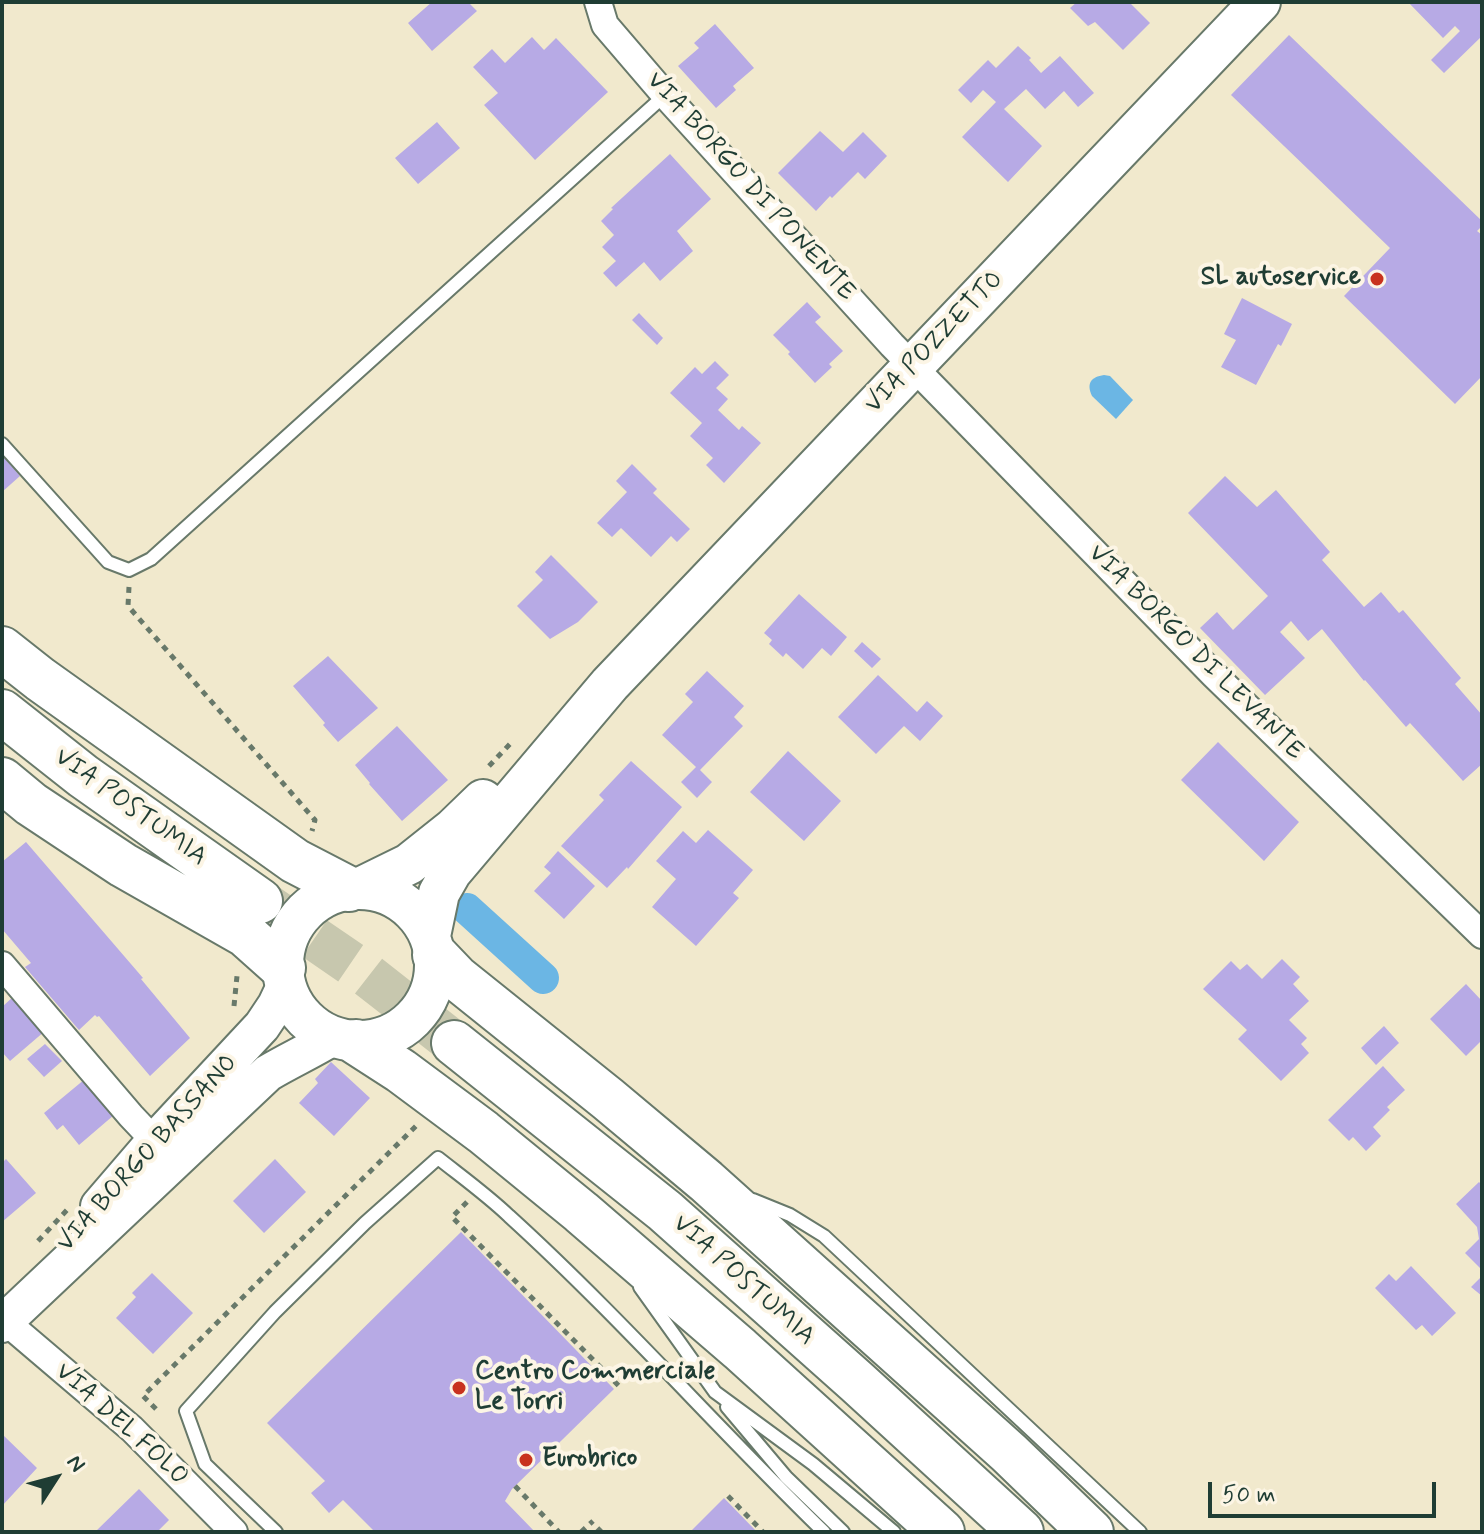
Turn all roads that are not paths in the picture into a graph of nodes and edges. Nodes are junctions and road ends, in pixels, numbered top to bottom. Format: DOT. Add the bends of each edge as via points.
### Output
graph roads {
  1 [pos="598,2"];
  2 [pos="1260,2"];
  3 [pos="665,95"];
  4 [pos="914,365"];
  5 [pos="2,444"];
  6 [pos="2,649"];
  7 [pos="610,684"];
  8 [pos="2,712"];
  9 [pos="2,780"];
  10 [pos="354,889"];
  11 [pos="260,901"];
  12 [pos="1482,935"];
  13 [pos="432,945"];
  14 [pos="2,965"];
  15 [pos="284,976"];
  16 [pos="345,1040"];
  17 [pos="454,1043"];
  18 [pos="165,1152"];
  19 [pos="706,1181"];
  20 [pos="581,1212"];
  21 [pos="626,1269"];
  22 [pos="635,1281"];
  23 [pos="3,1323"];
  24 [pos="715,1392"];
  25 [pos="234,1532"];
  26 [pos="276,1532"];
  27 [pos="824,1532"];
  28 [pos="843,1532"];
  29 [pos="894,1532"];
  30 [pos="942,1532"];
  31 [pos="1021,1532"];
  32 [pos="1091,1532"];
  33 [pos="1140,1532"];
  1 -- 3 [label="street, VIA BORGO DI PONENTE" via="605,25"];
  2 -- 4 [label="main road, VIA POZZETTO"];
  3 -- 4 [label="street, VIA BORGO DI PONENTE"];
  3 -- 5 [label="lane" via="151,559 129,570 108,562"];
  4 -- 7 [label="main road, VIA POZZETTO"];
  4 -- 12 [label="street, VIA BORGO DI LEVANTE" via="1214,675"];
  6 -- 10 [label="highway" via="295,861"];
  7 -- 10 [label="main road, VIA POZZETTO" via="444,836 409,864"];
  7 -- 13 [label="main road, VIA POZZETTO" via="451,872 439,893"];
  8 -- 11 [label="highway, VIA POSTUMIA"];
  9 -- 15 [label="highway" via="123,865 246,935"];
  10 -- 13 [label="main road" via="377,891 409,907"];
  10 -- 15 [label="main road, VIA BORGO BASSANO" via="327,896 301,916 285,945"];
  13 -- 16 [label="main road, VIA BORGO BASSANO" via="435,977 416,1017 378,1040"];
  13 -- 19 [label="highway" via="457,978"];
  14 -- 18 [label="street"];
  15 -- 16 [label="main road" via="297,1011 313,1027"];
  15 -- 18 [label="street, VIA BORGO BASSANO" via="276,1005 262,1026"];
  16 -- 18 [label="street, VIA BORGO BASSANO" via="296,1056 268,1073"];
  16 -- 20 [label="highway" via="401,1071"];
  17 -- 31 [label="highway, VIA POSTUMIA" via="665,1211"];
  18 -- 23 [label="street, VIA BORGO BASSANO"];
  19 -- 32 [label="highway"];
  19 -- 33 [label="lane" via="790,1215 824,1236"];
  20 -- 21 [label="lane"];
  20 -- 30 [label="highway"];
  22 -- 24 [label="lane"];
  23 -- 25 [label="street, VIA DEL FOLO" via="135,1432"];
  24 -- 28 [label="lane" via="786,1477"];
  24 -- 29 [label="lane"];
  26 -- 27 [label="lane" via="205,1464 186,1411 275,1312 438,1158 508,1215 588,1292"];
}
